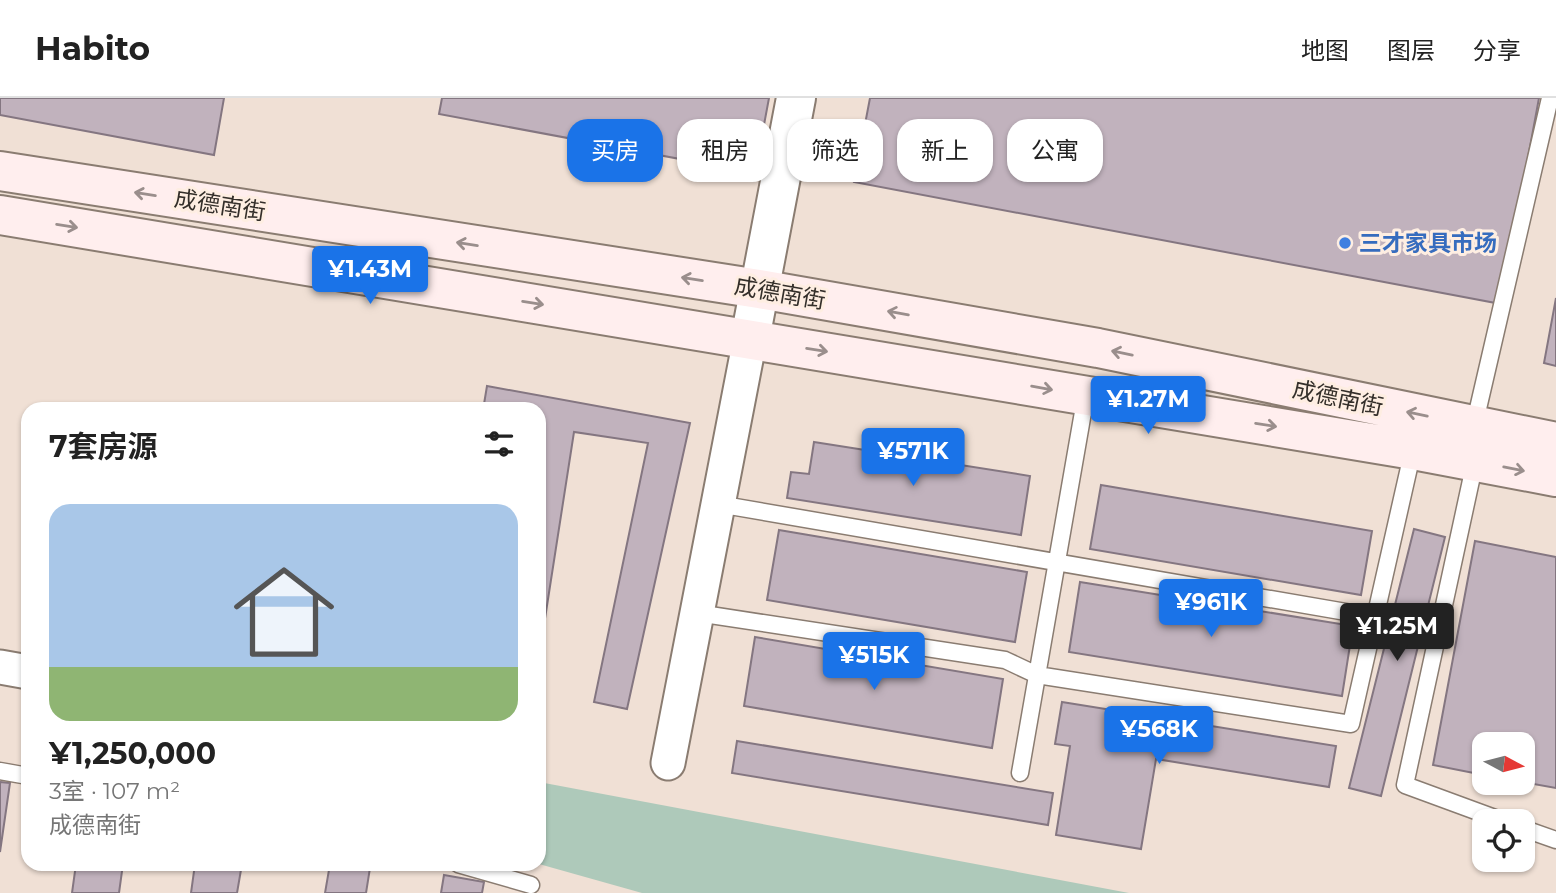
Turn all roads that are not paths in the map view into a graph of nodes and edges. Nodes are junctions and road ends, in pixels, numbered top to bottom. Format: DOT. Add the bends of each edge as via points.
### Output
graph roads {
  1 [pos="796,98"];
  2 [pos="1549,98"];
  3 [pos="0,171"];
  4 [pos="0,215"];
  5 [pos="759,289"];
  6 [pos="750,339"];
  7 [pos="1086,395"];
  8 [pos="1556,442"];
  9 [pos="1475,443"];
  10 [pos="1413,450"];
  11 [pos="1556,477"];
  12 [pos="718,504"];
  13 [pos="1057,562"];
  14 [pos="697,613"];
  15 [pos="1375,617"];
  16 [pos="0,667"];
  17 [pos="21,671"];
  18 [pos="1037,675"];
  19 [pos="668,763"];
  20 [pos="0,771"];
  21 [pos="1020,773"];
  22 [pos="21,775"];
  23 [pos="1472,810"];
  24 [pos="1535,833"];
  25 [pos="1556,840"];
  26 [pos="482,871"];
  27 [pos="531,885"];
  1 -- 5 [label="street"];
  2 -- 9 [label="lane"];
  5 -- 3 [label="main road, 成德南街, one-way"];
  4 -- 6 [label="main road, 成德南街, one-way"];
  5 -- 6 [label="street"];
  9 -- 5 [label="main road, 成德南街, one-way" via="1098,348"];
  6 -- 7 [label="main road, 成德南街, one-way"];
  6 -- 12 [label="street"];
  7 -- 10 [label="main road, 成德南街, one-way"];
  7 -- 13 [label="lane"];
  8 -- 9 [label="main road, 成德南街"];
  9 -- 10 [label="main road, 成德南街"];
  9 -- 11 [label="main road, 成德南街, one-way"];
  9 -- 23 [label="lane" via="1405,785"];
  10 -- 15 [label="lane"];
  12 -- 13 [label="lane"];
  12 -- 14 [label="street"];
  13 -- 15 [label="lane"];
  13 -- 18 [label="lane"];
  14 -- 18 [label="lane" via="1005,660"];
  14 -- 19 [label="street"];
  15 -- 18 [label="lane" via="1351,724"];
  16 -- 17 [label="street"];
  18 -- 21 [label="lane"];
  20 -- 22 [label="lane"];
  24 -- 25 [label="lane"];
  26 -- 27 [label="lane"];
}
